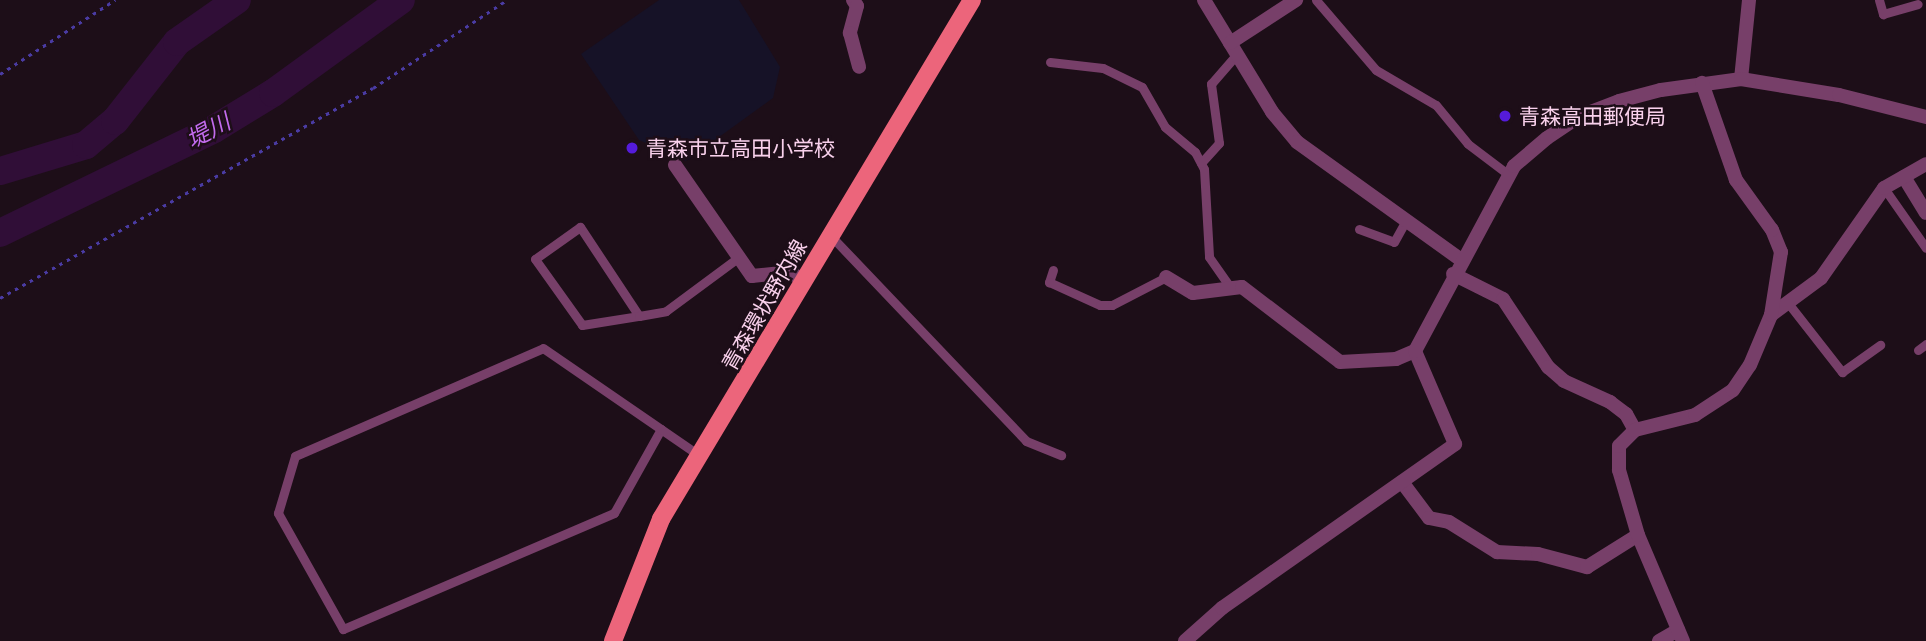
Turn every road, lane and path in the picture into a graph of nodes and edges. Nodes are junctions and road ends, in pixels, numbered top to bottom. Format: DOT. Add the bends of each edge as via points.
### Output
graph roads {
  1 [pos="116,0"];
  2 [pos="507,0"];
  3 [pos="853,0"];
  4 [pos="972,0"];
  5 [pos="1204,0"];
  6 [pos="1296,0"];
  7 [pos="1316,0"];
  8 [pos="1749,0"];
  9 [pos="1879,0"];
  10 [pos="1918,4"];
  11 [pos="1233,49"];
  12 [pos="1050,62"];
  13 [pos="859,67"];
  14 [pos="0,74"];
  15 [pos="1741,79"];
  16 [pos="1702,83"];
  17 [pos="1926,117"];
  18 [pos="1200,163"];
  19 [pos="1926,164"];
  20 [pos="675,165"];
  21 [pos="1509,175"];
  22 [pos="1904,177"];
  23 [pos="1884,188"];
  24 [pos="1926,213"];
  25 [pos="1405,222"];
  26 [pos="1359,229"];
  27 [pos="831,236"];
  28 [pos="1926,248"];
  29 [pos="739,257"];
  30 [pos="1461,259"];
  31 [pos="1053,270"];
  32 [pos="1453,274"];
  33 [pos="1166,277"];
  34 [pos="805,281"];
  35 [pos="1231,288"];
  36 [pos="0,298"];
  37 [pos="1788,303"];
  38 [pos="1771,315"];
  39 [pos="639,316"];
  40 [pos="1880,345"];
  41 [pos="1415,351"];
  42 [pos="661,429"];
  43 [pos="1635,430"];
  44 [pos="1061,455"];
  45 [pos="700,456"];
  46 [pos="1402,482"];
  47 [pos="1638,535"];
  48 [pos="1681,636"];
  49 [pos="613,641"];
  50 [pos="1185,641"];
  51 [pos="1659,641"];
  1 -- 14 [label="path"];
  2 -- 36 [label="path" via="373,88"];
  3 -- 13 [label="street" via="857,6 849,33"];
  4 -- 27 [label="main road, 青森環状野内線"];
  5 -- 11 [label="street"];
  6 -- 11 [label="street"];
  7 -- 21 [label="lane" via="1376,70 1436,105 1468,144"];
  8 -- 15 [label="street"];
  9 -- 10 [label="lane" via="1883,14"];
  11 -- 18 [label="lane" via="1211,84 1219,143"];
  11 -- 25 [label="street" via="1297,142"];
  12 -- 18 [label="lane" via="1102,68 1142,87 1165,127 1195,152"];
  15 -- 16 [label="street"];
  15 -- 17 [label="street" via="1839,95"];
  16 -- 21 [label="street" via="1629,98 1580,116 1547,138"];
  16 -- 38 [label="street" via="1736,180 1779,240"];
  18 -- 35 [label="lane" via="1209,257"];
  19 -- 22 [label="street"];
  20 -- 29 [label="street"];
  21 -- 30 [label="street"];
  22 -- 23 [label="street"];
  22 -- 24 [label="street"];
  23 -- 28 [label="lane"];
  23 -- 37 [label="street" via="1821,278"];
  25 -- 26 [label="lane" via="1394,242"];
  25 -- 30 [label="street"];
  27 -- 34 [label="main road, 青森環状野内線"];
  27 -- 44 [label="lane" via="1026,441"];
  29 -- 34 [label="street" via="752,276 789,272"];
  29 -- 39 [label="lane" via="666,311"];
  30 -- 32 [label="street"];
  31 -- 33 [label="lane" via="1049,282 1100,305 1112,305"];
  32 -- 41 [label="street"];
  32 -- 43 [label="street" via="1503,299 1548,367 1564,381 1610,402 1626,414"];
  33 -- 35 [label="street" via="1193,293"];
  34 -- 45 [label="main road, 青森環状野内線"];
  35 -- 41 [label="street" via="1242,287 1340,362 1396,359"];
  37 -- 38 [label="street"];
  37 -- 40 [label="lane" via="1842,372"];
  38 -- 43 [label="street" via="1750,365 1733,390 1695,415"];
  39 -- 39 [label="lane" via="582,325 535,259 580,227"];
  41 -- 46 [label="street" via="1455,444"];
  42 -- 42 [label="lane" via="543,348 295,456 278,513 343,629 614,513"];
  42 -- 45 [label="lane"];
  43 -- 47 [label="street" via="1619,446 1617,457"];
  45 -- 49 [label="main road, 青森環状野内線" via="661,519"];
  46 -- 47 [label="street" via="1429,518 1449,522 1497,552 1538,554 1587,567"];
  46 -- 50 [label="street" via="1222,608"];
  47 -- 48 [label="street"];
  48 -- 51 [label="street"];
}
